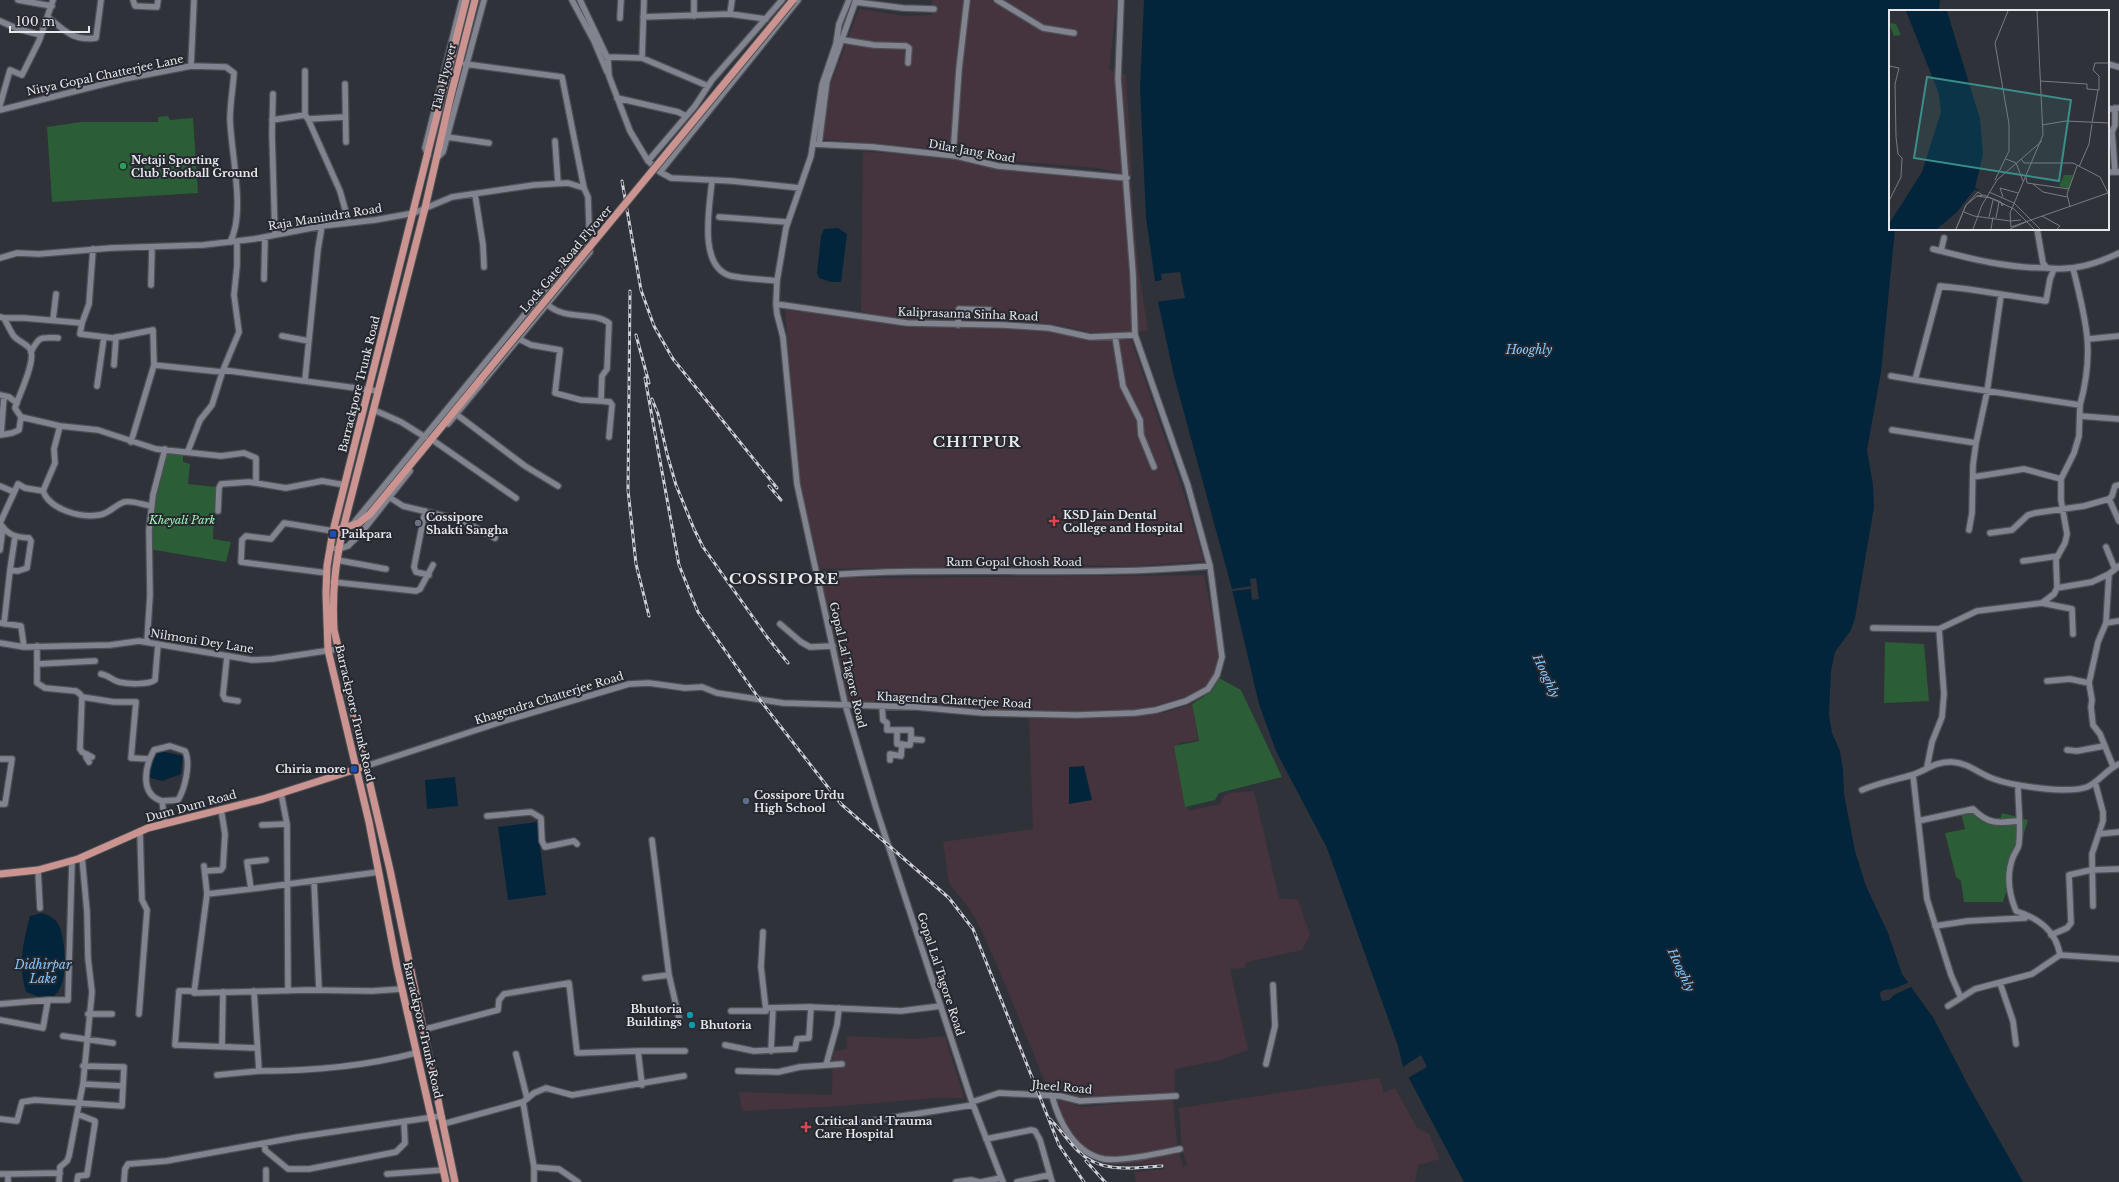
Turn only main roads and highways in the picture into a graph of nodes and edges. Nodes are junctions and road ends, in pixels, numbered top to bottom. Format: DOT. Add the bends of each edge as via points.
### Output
graph roads {
  1 [pos="466,0"];
  2 [pos="476,0"];
  3 [pos="793,0"];
  4 [pos="433,154"];
  5 [pos="347,527"];
  6 [pos="334,531"];
  7 [pos="366,766"];
  8 [pos="356,769"];
  9 [pos="0,874"];
  10 [pos="408,960"];
  11 [pos="396,962"];
  12 [pos="446,1182"];
  13 [pos="455,1182"];
  1 -- 4 [label="main road, Tala Flyover"];
  2 -- 4 [label="main road, Tala Flyover"];
  3 -- 5 [label="main road, Lock Gate Road Flyover, bridge" via="364,520"];
  4 -- 5 [label="main road, Barrackpore Trunk Road" via="425,208 378,391"];
  4 -- 6 [label="main road, Barrackpore Trunk Road" via="414,213"];
  5 -- 6 [label="main road, Lock Gate Road Flyover"];
  5 -- 7 [label="main road, Barrackpore Trunk Road" via="339,549 333,582 334,630"];
  6 -- 8 [label="main road, Barrackpore Trunk Road" via="327,573 328,650"];
  7 -- 8 [label="main road, Dum Dum Road"];
  7 -- 10 [label="main road, Barrackpore Trunk Road"];
  8 -- 9 [label="main road, Dum Dum Road" via="281,793 165,822 72,860 38,870"];
  8 -- 11 [label="main road, Barrackpore Trunk Road"];
  10 -- 11 [label="main road"];
  10 -- 13 [label="main road, Barrackpore Trunk Road"];
  11 -- 12 [label="main road, Barrackpore Trunk Road"];
}
